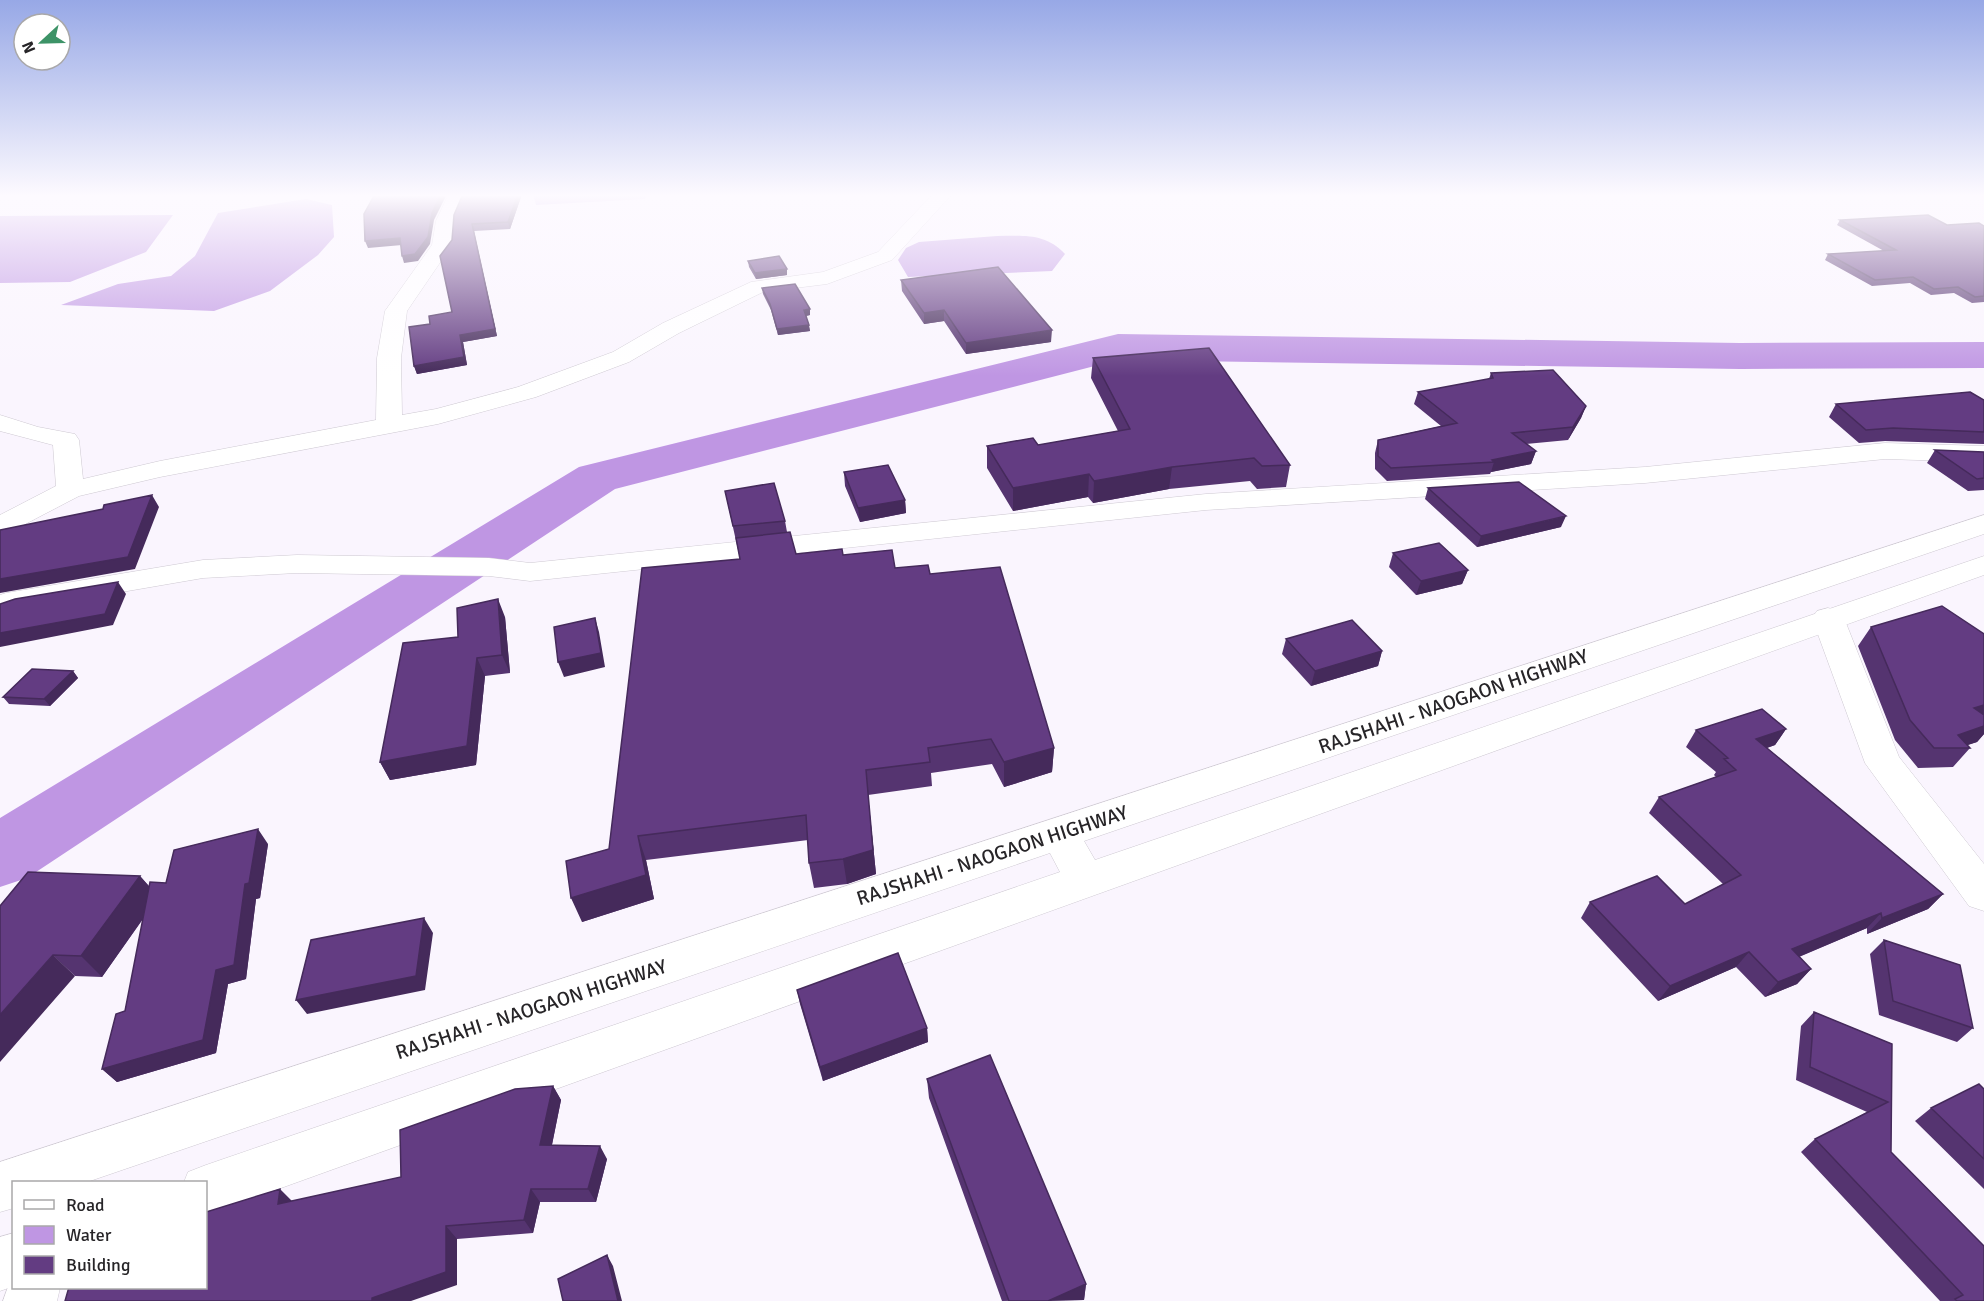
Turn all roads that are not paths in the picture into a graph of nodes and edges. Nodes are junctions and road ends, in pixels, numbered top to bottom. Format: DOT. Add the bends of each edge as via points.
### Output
graph roads {
  1 [pos="435,255"];
  2 [pos="886,255"];
  3 [pos="0,423"];
  4 [pos="389,425"];
  5 [pos="1984,454"];
  6 [pos="70,490"];
  7 [pos="1984,524"];
  8 [pos="0,526"];
  9 [pos="1984,565"];
  10 [pos="0,606"];
  11 [pos="1828,618"];
  12 [pos="1058,833"];
  13 [pos="1086,879"];
  14 [pos="1984,894"];
  15 [pos="18,1181"];
  16 [pos="207,1190"];
  1 -- 4 [label="street" via="396,311 389,358"];
  2 -- 4 [label="street" via="827,278 758,286 621,357 528,392"];
  3 -- 6 [label="street" via="66,440"];
  4 -- 6 [label="street"];
  5 -- 10 [label="street" via="1885,451 1645,475 1206,502 530,572 489,567 297,564 203,569"];
  6 -- 8 [label="street"];
  7 -- 12 [label="street, RAJSHAHI - NAOGAON HIGHWAY"];
  9 -- 11 [label="street"];
  11 -- 13 [label="street"];
  11 -- 14 [label="street" via="1883,763"];
  12 -- 13 [label="street"];
  12 -- 15 [label="street, RAJSHAHI - NAOGAON HIGHWAY"];
  13 -- 16 [label="street"];
}
